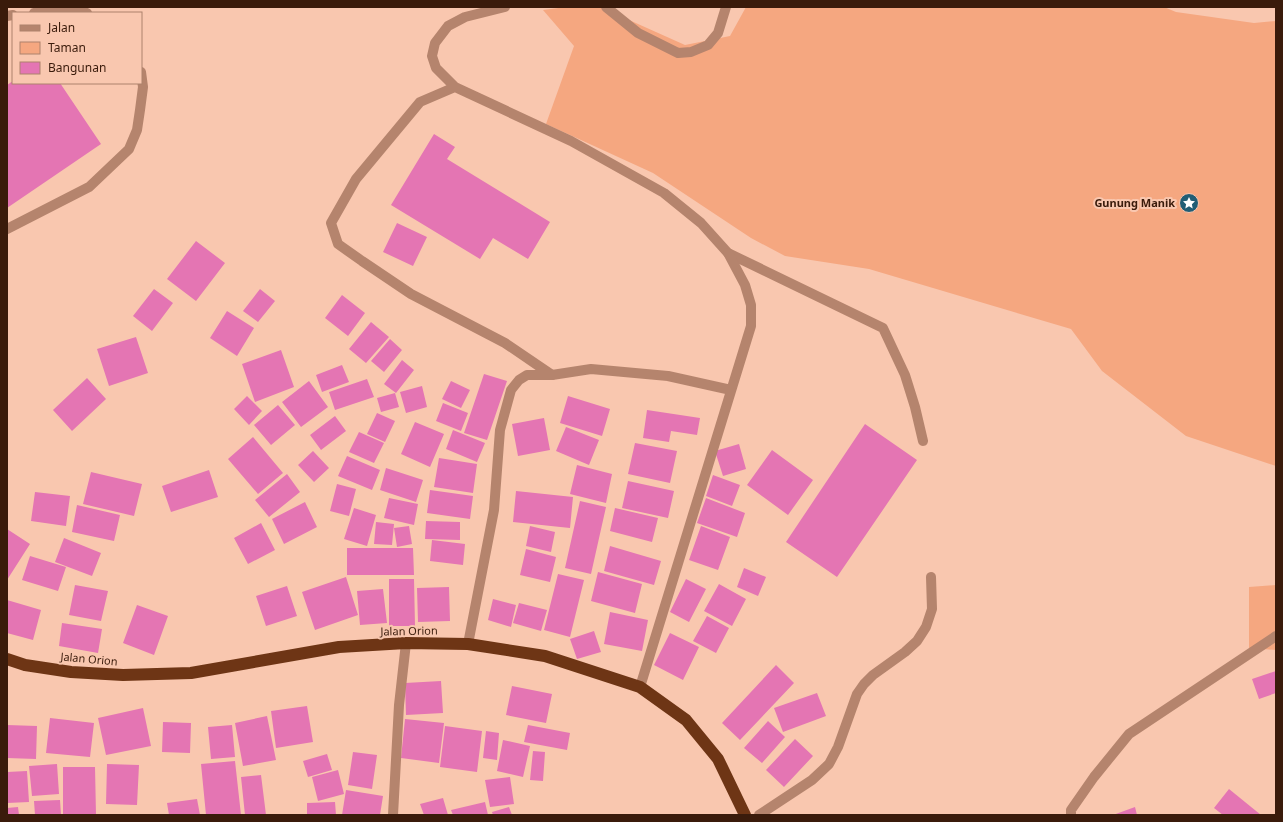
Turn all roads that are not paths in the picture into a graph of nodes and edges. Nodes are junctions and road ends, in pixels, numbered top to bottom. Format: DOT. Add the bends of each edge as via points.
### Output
graph roads {
  1 [pos="505,7"];
  2 [pos="606,7"];
  3 [pos="726,7"];
  4 [pos="42,12"];
  5 [pos="85,12"];
  6 [pos="142,79"];
  7 [pos="455,87"];
  8 [pos="7,228"];
  9 [pos="728,253"];
  10 [pos="552,374"];
  11 [pos="731,390"];
  12 [pos="923,441"];
  13 [pos="930,577"];
  14 [pos="1276,636"];
  15 [pos="406,642"];
  16 [pos="468,644"];
  17 [pos="7,659"];
  18 [pos="640,687"];
  19 [pos="393,815"];
  20 [pos="745,815"];
  21 [pos="759,815"];
  22 [pos="1071,815"];
  1 -- 7 [label="street" via="465,18 448,26 435,43 432,56 436,68"];
  2 -- 3 [label="street" via="638,33 678,53 691,52 708,45 718,32"];
  4 -- 5 [label="street" via="76,8"];
  6 -- 8 [label="street" via="137,130 129,149 89,187"];
  7 -- 9 [label="street" via="571,141 664,193 701,223"];
  7 -- 10 [label="street" via="420,102 356,179 331,223 338,244 411,294 505,343"];
  9 -- 11 [label="street" via="745,285 751,304 751,326"];
  9 -- 12 [label="street" via="883,328 905,375"];
  10 -- 11 [label="street" via="591,369 668,376"];
  10 -- 16 [label="street" via="527,375 511,390 500,430 494,510"];
  11 -- 18 [label="street"];
  13 -- 21 [label="street" via="932,609 926,627 905,652 864,684 857,694 838,747 829,764 812,780"];
  14 -- 22 [label="street" via="1129,734 1090,782 1071,810"];
  15 -- 16 [label="highway, Jalan Orion"];
  15 -- 17 [label="highway, Jalan Orion" via="339,647 191,673 123,675 71,672 25,665"];
  15 -- 19 [label="street" via="399,705"];
  16 -- 18 [label="highway, Jalan Orion" via="545,656"];
  18 -- 20 [label="highway, Jalan Orion" via="686,720 718,759"];
}
